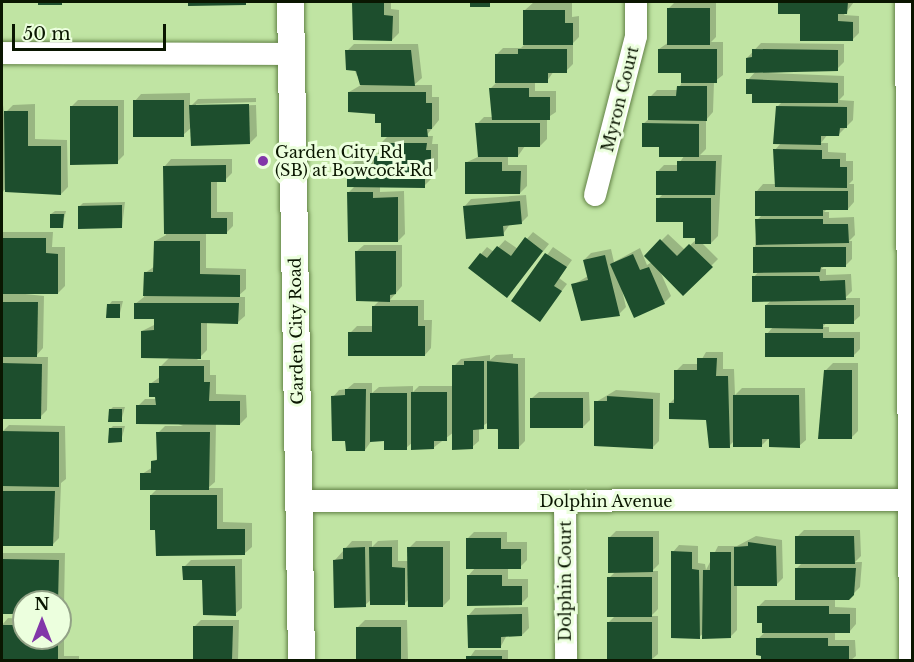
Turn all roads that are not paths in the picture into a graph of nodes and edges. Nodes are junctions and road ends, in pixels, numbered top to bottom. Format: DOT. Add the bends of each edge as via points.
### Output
graph roads {
  1 [pos="290,2"];
  2 [pos="636,2"];
  3 [pos="906,2"];
  4 [pos="2,53"];
  5 [pos="291,54"];
  6 [pos="596,195"];
  7 [pos="911,500"];
  8 [pos="299,501"];
  9 [pos="565,501"];
  10 [pos="301,660"];
  11 [pos="566,660"];
  12 [pos="910,660"];
  1 -- 5 [label="street, Garden City Road"];
  2 -- 6 [label="street, Myron Court" via="636,36"];
  3 -- 7 [label="street"];
  4 -- 5 [label="street"];
  5 -- 8 [label="street, Garden City Road"];
  7 -- 9 [label="street, Dolphin Avenue"];
  7 -- 12 [label="street"];
  8 -- 9 [label="street, Dolphin Avenue"];
  8 -- 10 [label="street, Garden City Road"];
  9 -- 11 [label="street, Dolphin Court"];
}
